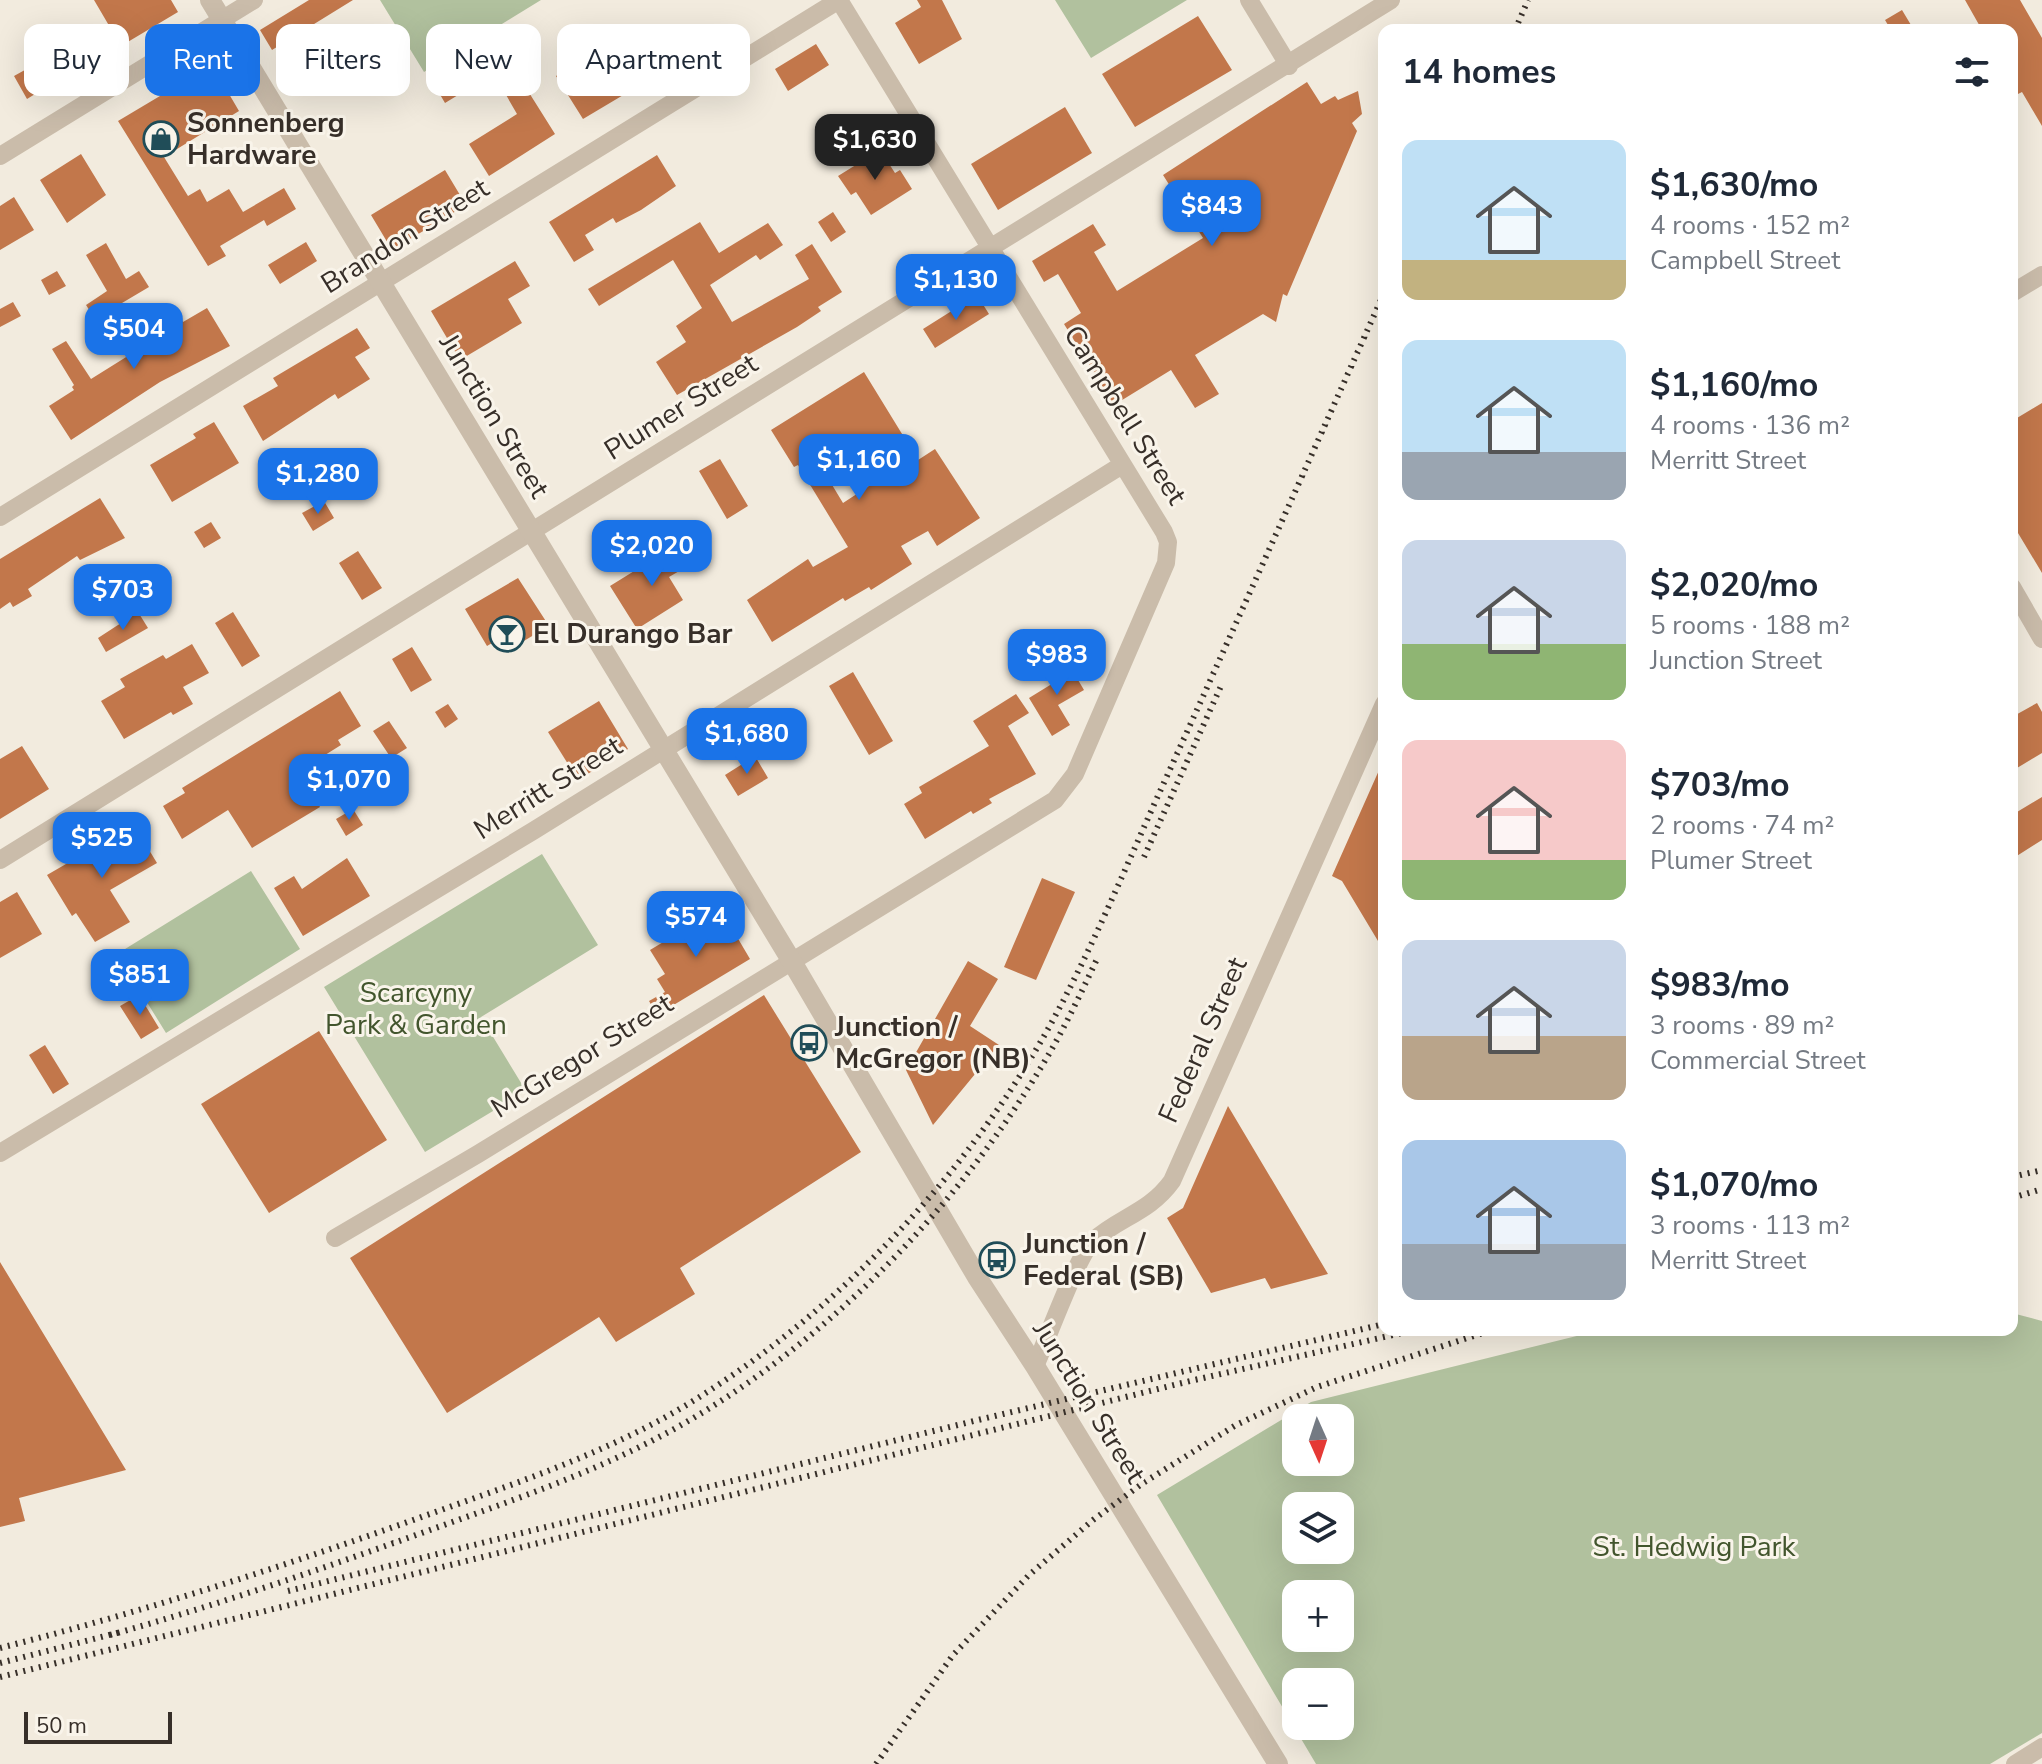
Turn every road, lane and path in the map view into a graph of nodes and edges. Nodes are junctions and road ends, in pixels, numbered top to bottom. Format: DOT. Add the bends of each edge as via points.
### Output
graph roads {
  1 [pos="210,0"];
  2 [pos="254,0"];
  3 [pos="839,0"];
  4 [pos="1249,0"];
  5 [pos="1391,0"];
  6 [pos="222,19"];
  7 [pos="1289,66"];
  8 [pos="0,156"];
  9 [pos="990,250"];
  10 [pos="2042,275"];
  11 [pos="382,283"];
  12 [pos="2018,289"];
  13 [pos="1122,465"];
  14 [pos="0,517"];
  15 [pos="1164,532"];
  16 [pos="532,533"];
  17 [pos="2018,597"];
  18 [pos="2042,639"];
  19 [pos="1378,718"];
  20 [pos="663,750"];
  21 [pos="0,860"];
  22 [pos="791,960"];
  23 [pos="0,1153"];
  24 [pos="335,1238"];
  25 [pos="1035,1366"];
  26 [pos="2042,1747"];
  27 [pos="1278,1764"];
  28 [pos="2015,1764"];
  1 -- 6 [label="street, Junction Street"];
  2 -- 6 [label="street"];
  3 -- 9 [label="street, Campbell Street"];
  3 -- 11 [label="street, Brandon Street"];
  4 -- 7 [label="street"];
  5 -- 7 [label="street, Plumer Street"];
  6 -- 8 [label="street"];
  6 -- 11 [label="street, Junction Street"];
  7 -- 9 [label="street, Plumer Street"];
  9 -- 13 [label="street, Campbell Street"];
  9 -- 16 [label="street, Plumer Street"];
  10 -- 12 [label="street"];
  11 -- 14 [label="street, Brandon Street"];
  11 -- 16 [label="street, Junction Street"];
  13 -- 15 [label="street, Campbell Street"];
  13 -- 20 [label="street, Merritt Street"];
  15 -- 22 [label="street, McGregor Street" via="1166,563 1075,774 1055,800"];
  16 -- 20 [label="street, Junction Street"];
  16 -- 21 [label="street, Plumer Street"];
  17 -- 18 [label="street"];
  19 -- 25 [label="street, Federal Street" via="1172,1181 1159,1199 1086,1249"];
  20 -- 22 [label="street, Junction Street"];
  20 -- 23 [label="street, Merritt Street"];
  22 -- 24 [label="street, McGregor Street"];
  22 -- 25 [label="street, Junction Street"];
  25 -- 27 [label="street, Junction Street"];
  26 -- 28 [label="street"];
}
